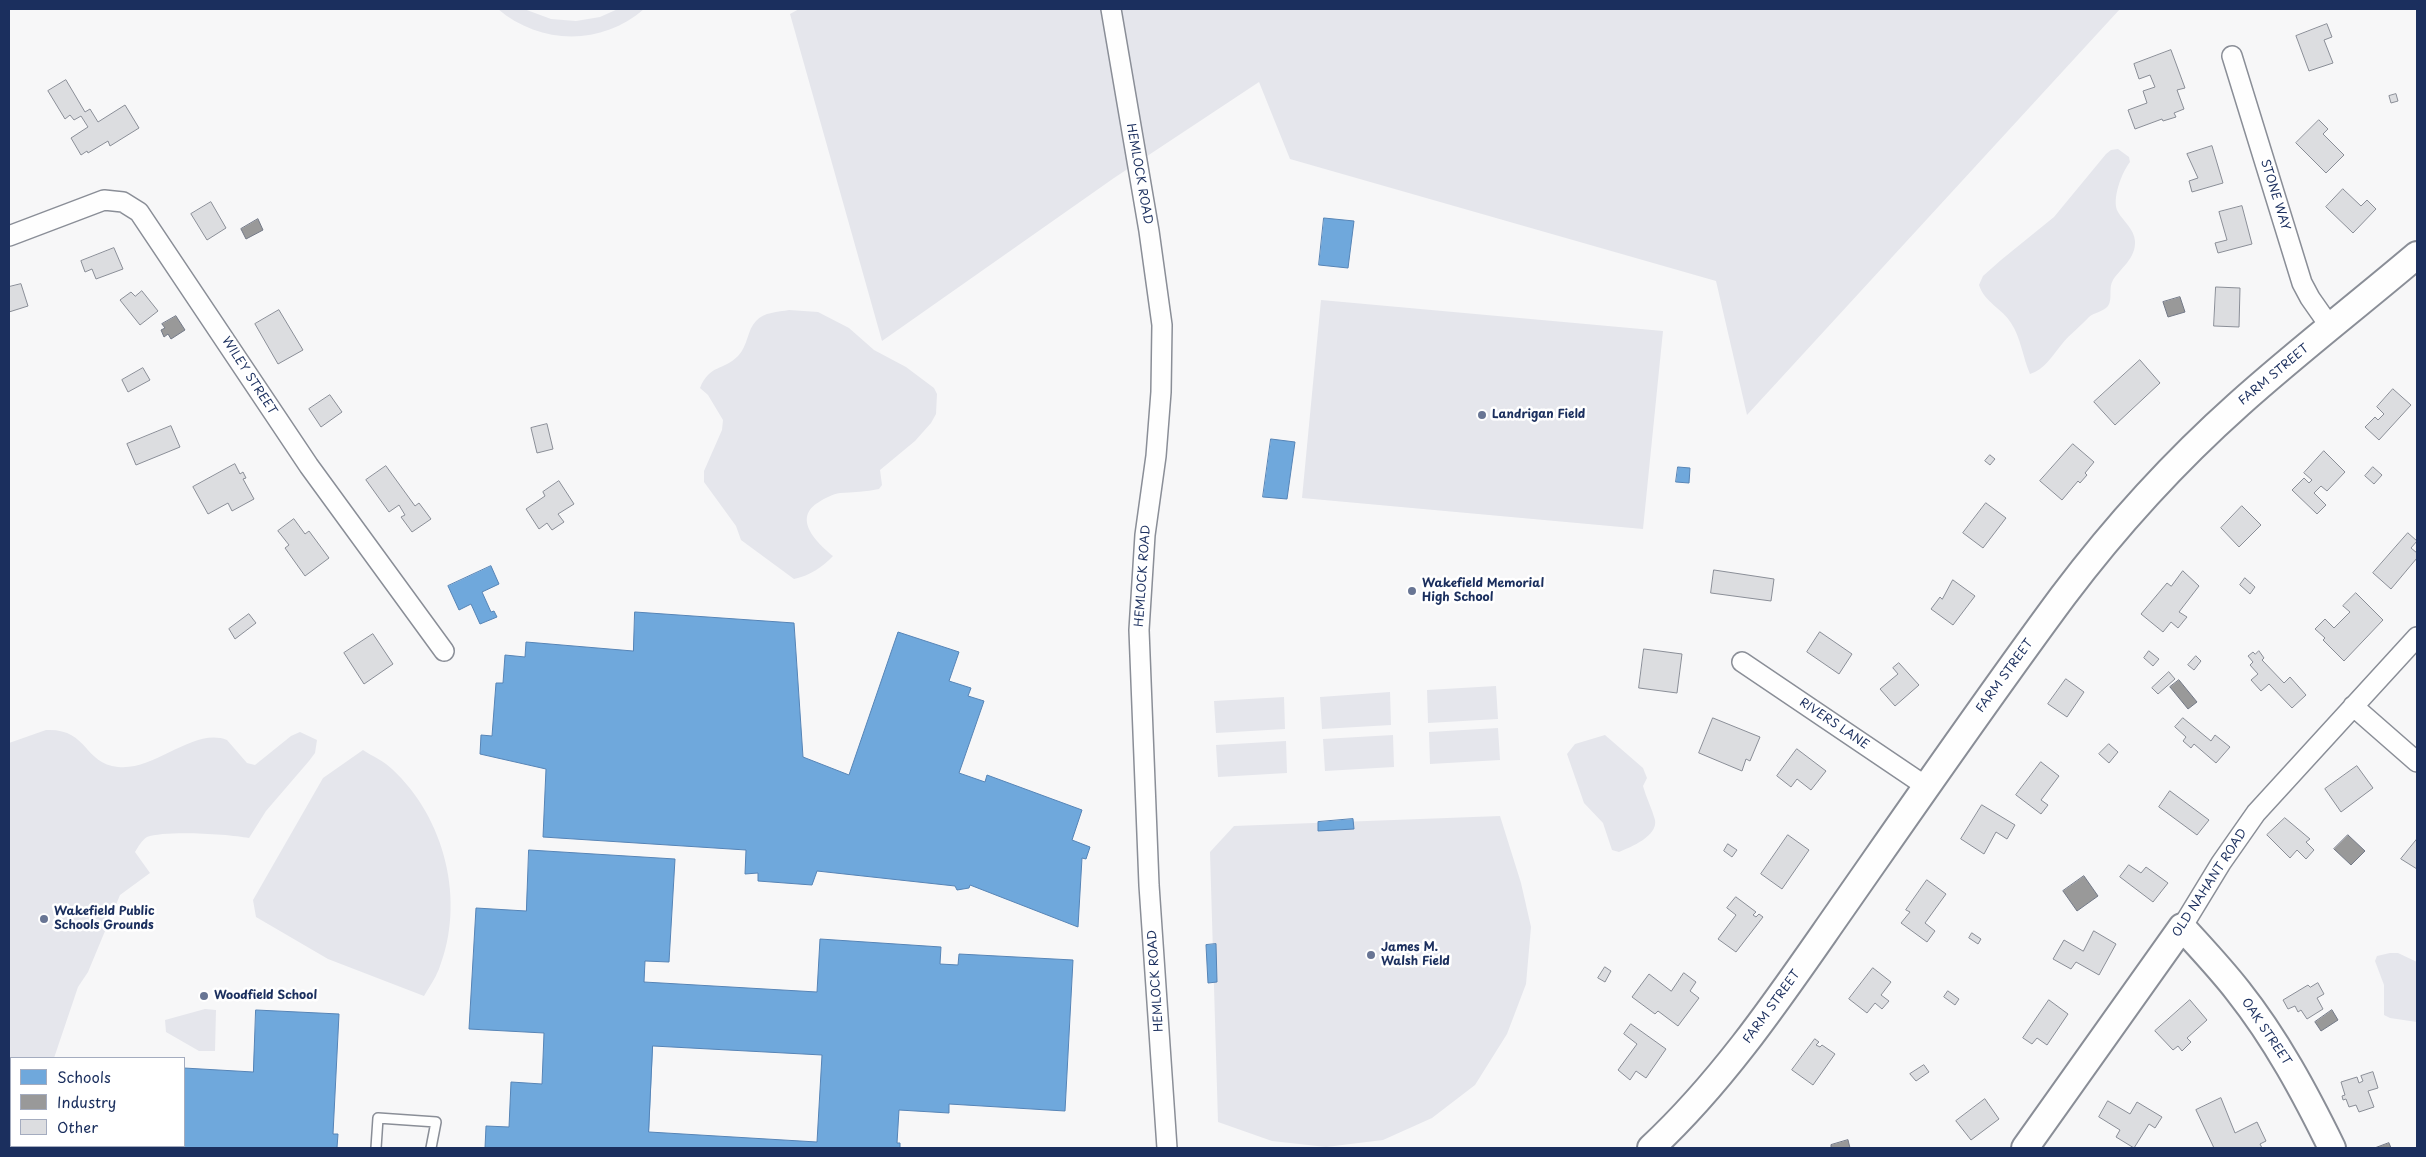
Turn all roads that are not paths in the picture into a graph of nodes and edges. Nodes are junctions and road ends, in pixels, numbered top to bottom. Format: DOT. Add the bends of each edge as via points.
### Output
graph roads {
  1 [pos="1111,9"];
  2 [pos="2232,56"];
  3 [pos="9,236"];
  4 [pos="2417,255"];
  5 [pos="2331,328"];
  6 [pos="2417,637"];
  7 [pos="444,651"];
  8 [pos="1742,662"];
  9 [pos="2353,706"];
  10 [pos="2417,762"];
  11 [pos="1926,787"];
  12 [pos="2182,927"];
  13 [pos="376,1148"];
  14 [pos="432,1148"];
  15 [pos="1167,1148"];
  16 [pos="1651,1148"];
  17 [pos="2025,1148"];
  18 [pos="2332,1148"];
  1 -- 15 [label="street, HEMLOCK ROAD" via="1155,265 1162,325 1161,392 1145,535 1139,630 1149,885"];
  2 -- 5 [label="street, STONE WAY" via="2302,283"];
  3 -- 7 [label="street, WILEY STREET" via="104,200 123,202 139,212 309,466"];
  4 -- 5 [label="main road, FARM STREET"];
  5 -- 11 [label="main road, FARM STREET" via="2237,406 2131,513 2064,596"];
  6 -- 9 [label="street, OLD NAHANT ROAD"];
  8 -- 11 [label="street, RIVERS LANE"];
  9 -- 10 [label="street"];
  9 -- 12 [label="street, OLD NAHANT ROAD" via="2256,813"];
  11 -- 16 [label="main road, FARM STREET" via="1750,1039 1688,1113"];
  12 -- 17 [label="main road, OLD NAHANT ROAD"];
  12 -- 18 [label="main road, OAK STREET" via="2237,990 2267,1031"];
  13 -- 14 [label="lane" via="378,1118 436,1122"];
}
